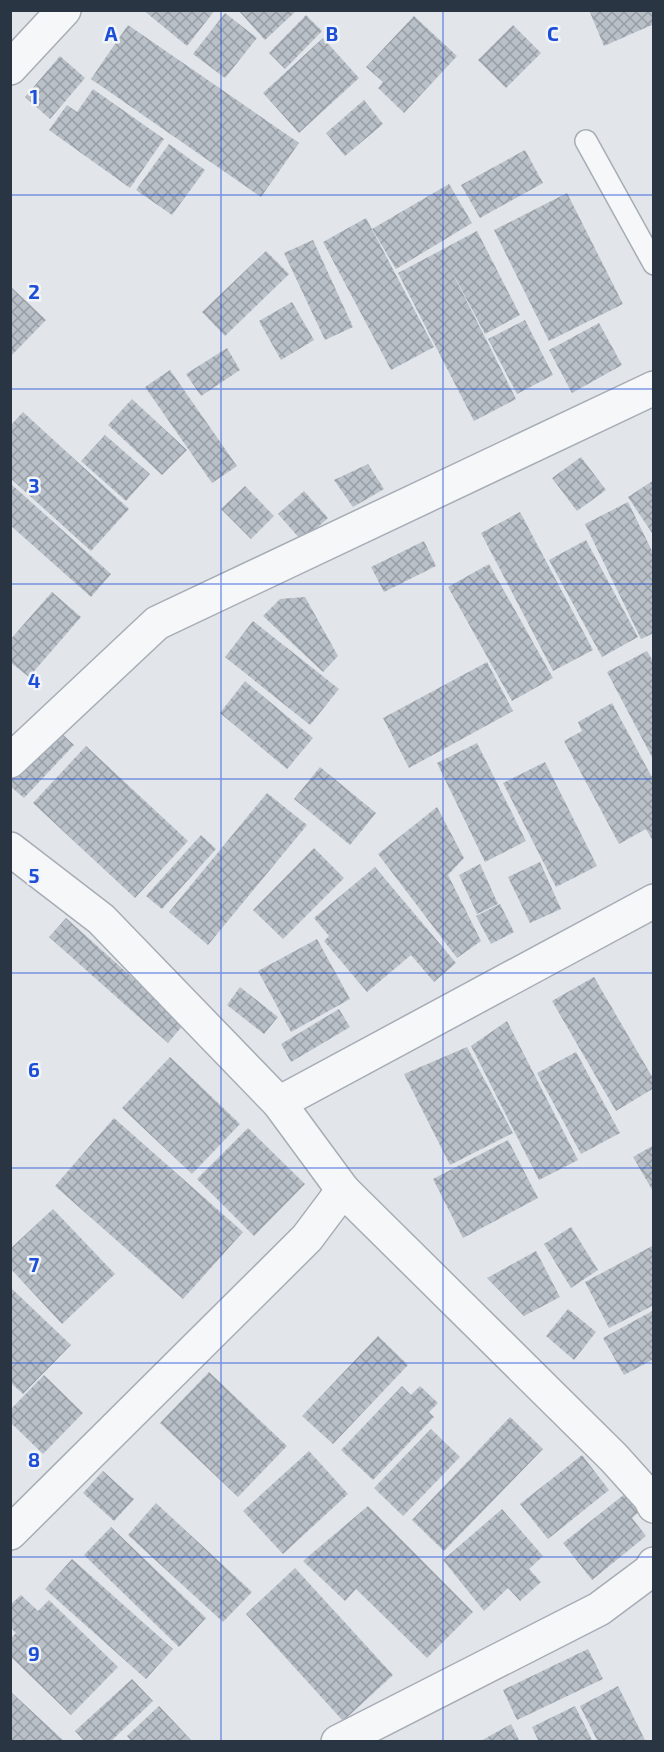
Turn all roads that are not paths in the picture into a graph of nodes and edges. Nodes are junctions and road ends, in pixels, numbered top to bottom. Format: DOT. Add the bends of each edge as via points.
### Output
graph roads {
  1 [pos="64,10"];
  2 [pos="10,68"];
  3 [pos="586,141"];
  4 [pos="654,264"];
  5 [pos="654,388"];
  6 [pos="10,761"];
  7 [pos="10,849"];
  8 [pos="654,901"];
  9 [pos="279,1103"];
  10 [pos="343,1190"];
  11 [pos="654,1506"];
  12 [pos="10,1533"];
  13 [pos="654,1564"];
  14 [pos="338,1742"];
  1 -- 2 [label="street"];
  3 -- 4 [label="lane"];
  5 -- 6 [label="street" via="157,623"];
  7 -- 9 [label="street" via="102,919"];
  8 -- 9 [label="street"];
  9 -- 10 [label="street"];
  10 -- 11 [label="street" via="614,1458"];
  10 -- 12 [label="street" via="307,1238"];
  13 -- 14 [label="street" via="599,1609"];
}
